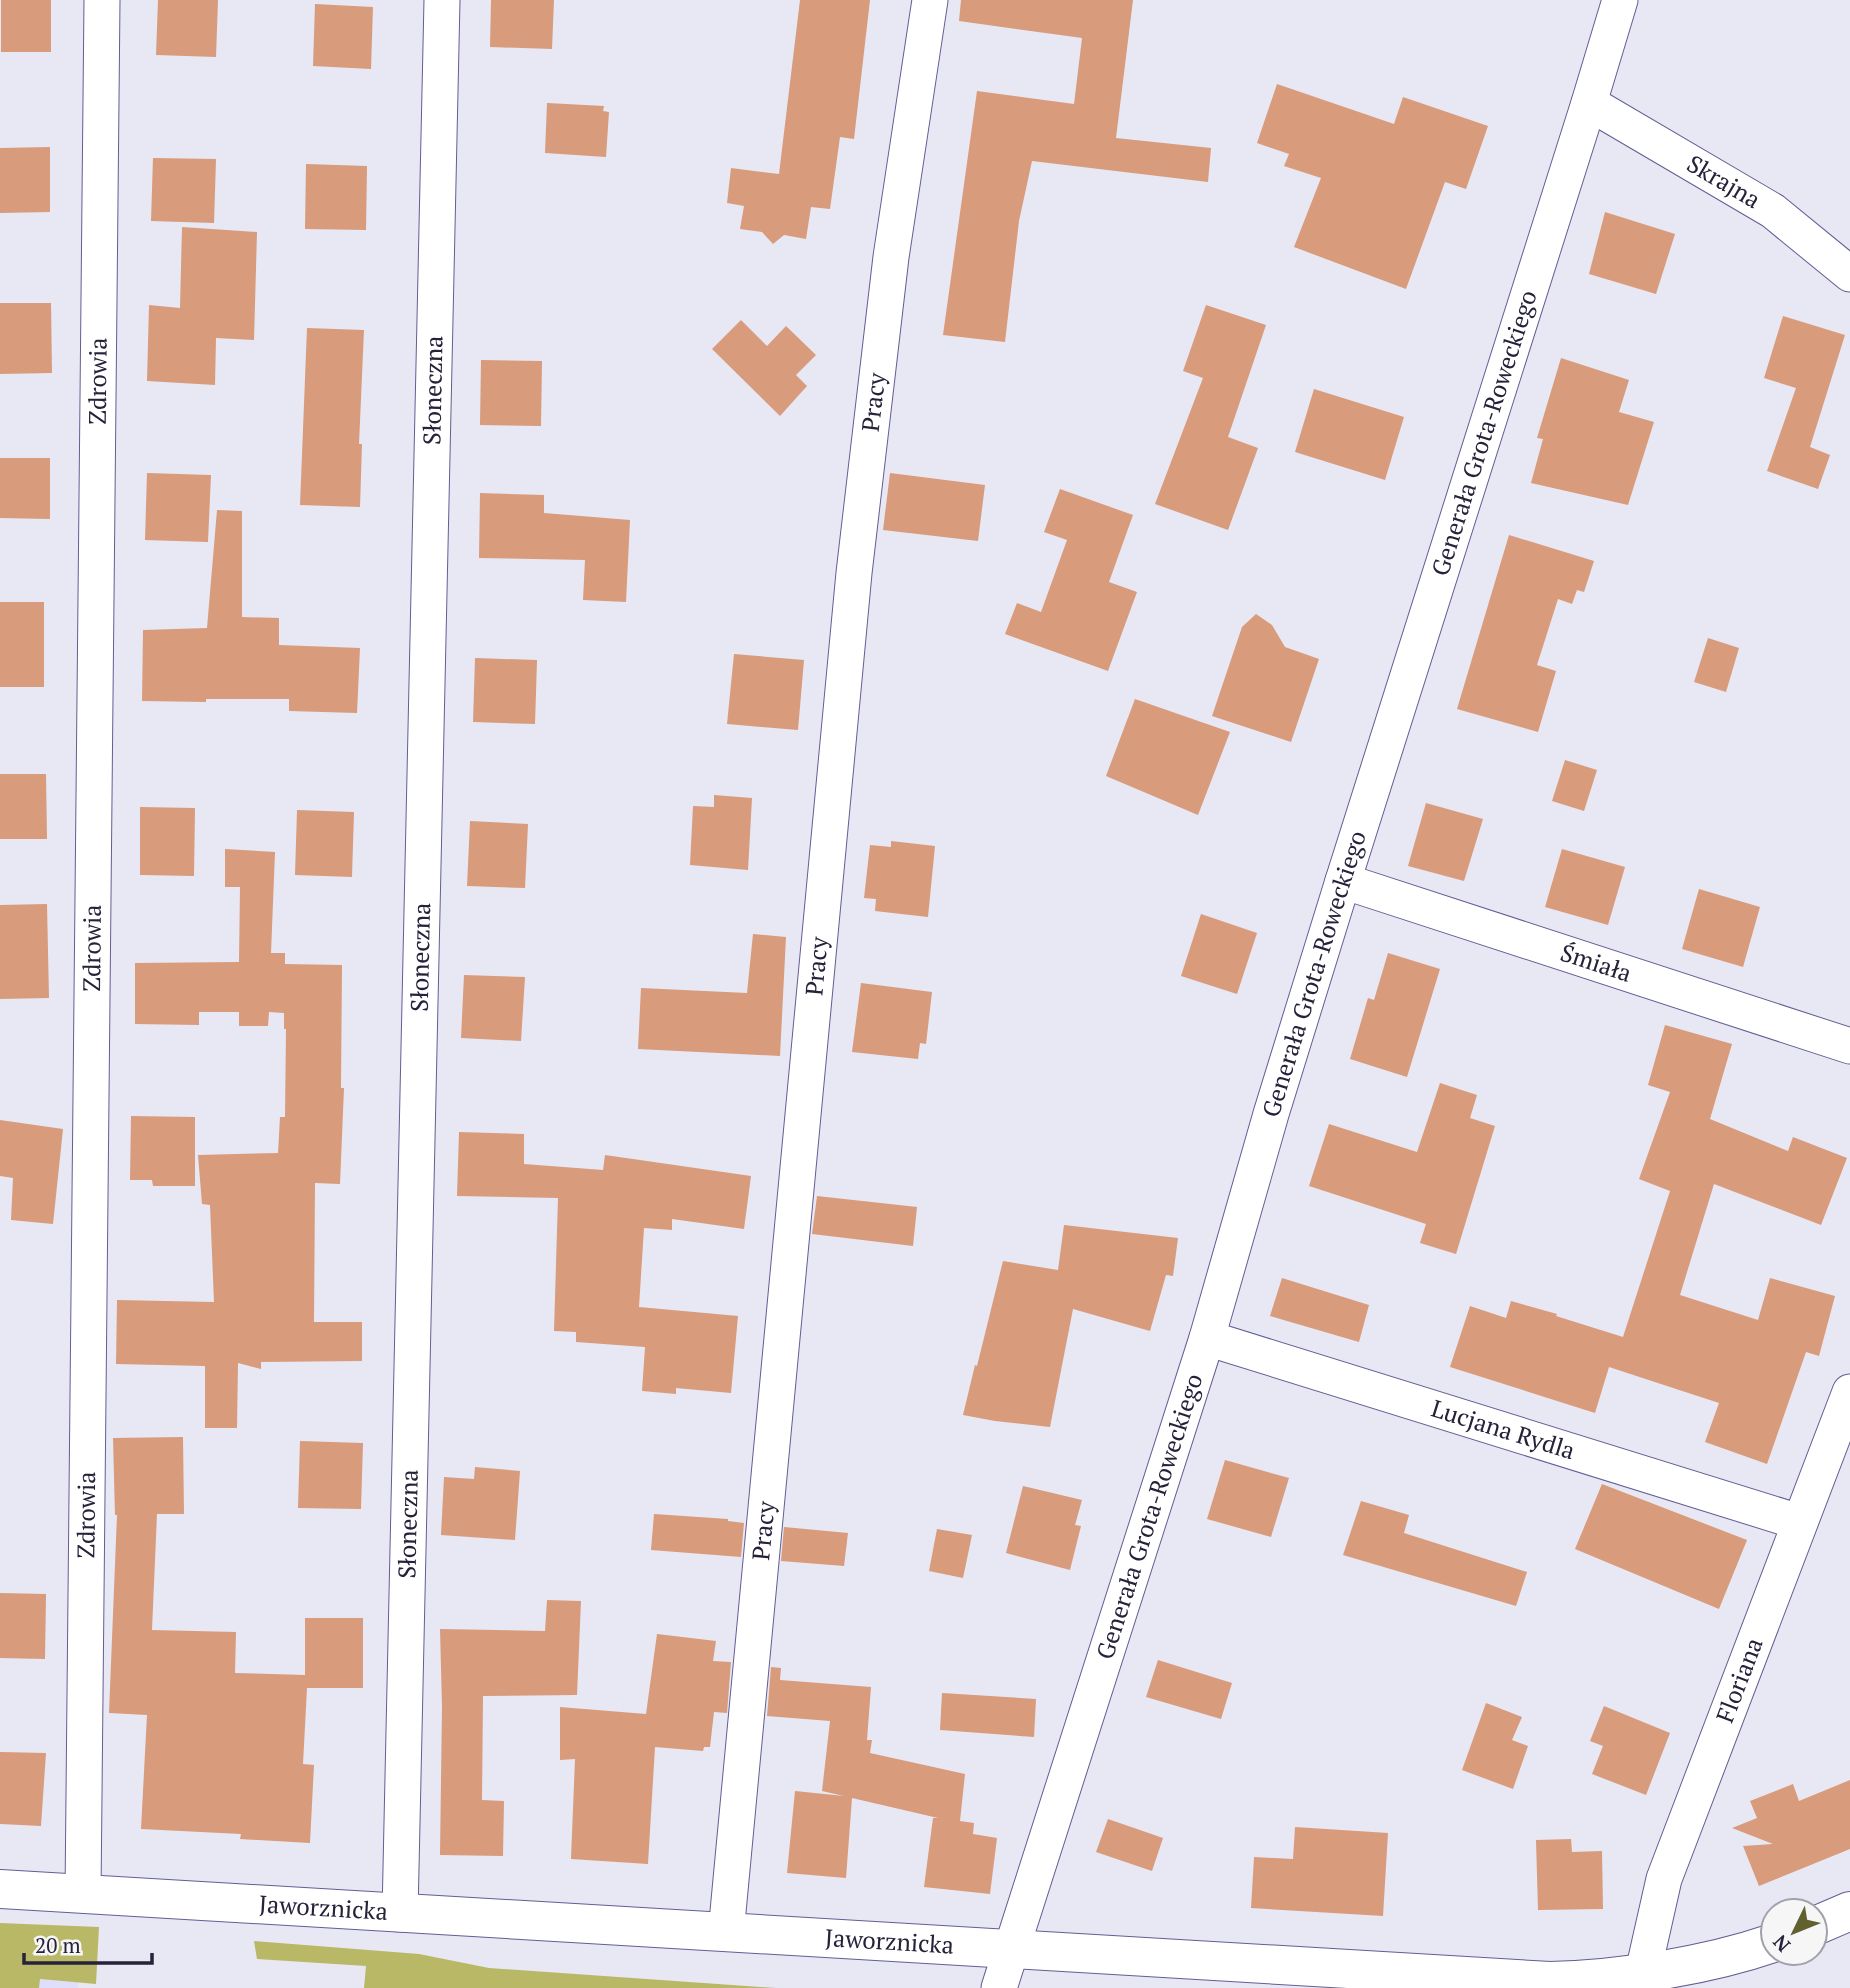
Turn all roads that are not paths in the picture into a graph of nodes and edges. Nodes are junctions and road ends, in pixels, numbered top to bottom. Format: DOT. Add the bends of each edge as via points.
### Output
graph roads {
  1 [pos="102,0"];
  2 [pos="442,0"];
  3 [pos="930,0"];
  4 [pos="1620,0"];
  5 [pos="1589,103"];
  6 [pos="1850,274"];
  7 [pos="1343,881"];
  8 [pos="1850,1046"];
  9 [pos="1207,1338"];
  10 [pos="1850,1392"];
  11 [pos="1799,1522"];
  12 [pos="0,1889"];
  13 [pos="83,1895"];
  14 [pos="1850,1911"];
  15 [pos="400,1914"];
  16 [pos="1829,1920"];
  17 [pos="726,1933"];
  18 [pos="1759,1947"];
  19 [pos="1012,1950"];
  20 [pos="1665,1976"];
  21 [pos="999,1988"];
  1 -- 13 [label="street, Zdrowia"];
  2 -- 15 [label="street, Słoneczna"];
  3 -- 17 [label="street, Pracy" via="891,257 854,573"];
  4 -- 5 [label="street, Generała Grota-Roweckiego"];
  5 -- 6 [label="street, Skrajna" via="1773,211"];
  5 -- 7 [label="street, Generała Grota-Roweckiego"];
  7 -- 8 [label="street, Śmiała"];
  7 -- 9 [label="street, Generała Grota-Roweckiego"];
  9 -- 11 [label="street, Lucjana Rydla"];
  9 -- 19 [label="street, Generała Grota-Roweckiego"];
  10 -- 11 [label="street, Floriana"];
  11 -- 20 [label="street, Floriana" via="1664,1879"];
  12 -- 13 [label="street, Jaworznicka"];
  13 -- 15 [label="street, Jaworznicka"];
  14 -- 16 [label="street"];
  15 -- 17 [label="street, Jaworznicka"];
  17 -- 19 [label="street, Jaworznicka"];
  18 -- 20 [label="street, Jaworznicka"];
  19 -- 20 [label="street, Jaworznicka" via="1550,1981"];
  19 -- 21 [label="street, Generała Grota-Roweckiego"];
}
